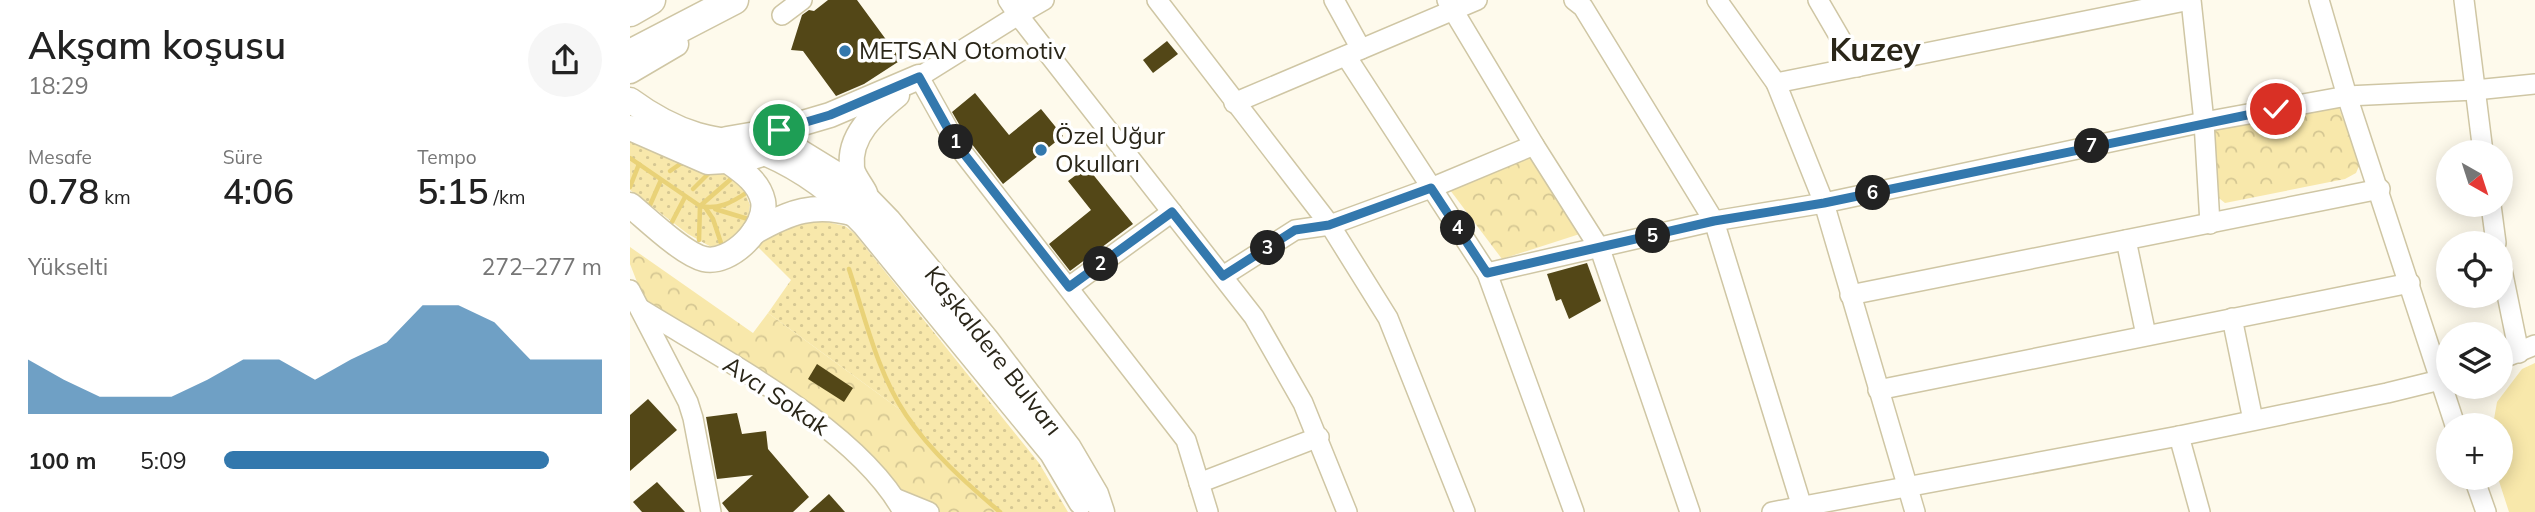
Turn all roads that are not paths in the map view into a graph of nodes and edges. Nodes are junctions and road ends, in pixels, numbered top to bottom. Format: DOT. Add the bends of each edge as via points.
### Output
graph roads {
  1 [pos="643,0"];
  2 [pos="651,0"];
  3 [pos="716,0"];
  4 [pos="734,0"];
  5 [pos="753,0"];
  6 [pos="802,0"];
  7 [pos="1044,0"];
  8 [pos="1157,0"];
  9 [pos="1334,0"];
  10 [pos="1477,0"];
  11 [pos="1717,0"];
  12 [pos="1818,0"];
  13 [pos="2190,0"];
  14 [pos="2319,0"];
  15 [pos="2464,0"];
  16 [pos="1585,2"];
  17 [pos="1016,5"];
  18 [pos="1449,5"];
  19 [pos="630,11"];
  20 [pos="782,15"];
  21 [pos="1353,52"];
  22 [pos="632,61"];
  23 [pos="1857,67"];
  24 [pos="919,77"];
  25 [pos="1776,83"];
  26 [pos="2535,84"];
  27 [pos="2475,90"];
  28 [pos="2347,96"];
  29 [pos="630,100"];
  30 [pos="1234,103"];
  31 [pos="2204,122"];
  32 [pos="630,128"];
  33 [pos="2481,140"];
  34 [pos="1534,145"];
  35 [pos="725,150"];
  36 [pos="1431,188"];
  37 [pos="2379,189"];
  38 [pos="1824,203"];
  39 [pos="630,205"];
  40 [pos="862,207"];
  41 [pos="1172,212"];
  42 [pos="630,216"];
  43 [pos="1714,221"];
  44 [pos="2210,224"];
  45 [pos="1329,225"];
  46 [pos="656,227"];
  47 [pos="754,232"];
  48 [pos="2126,240"];
  49 [pos="1600,249"];
  50 [pos="1487,273"];
  51 [pos="1223,276"];
  52 [pos="2410,283"];
  53 [pos="1069,287"];
  54 [pos="630,290"];
  55 [pos="1850,295"];
  56 [pos="2509,308"];
  57 [pos="641,309"];
  58 [pos="2232,318"];
  59 [pos="2146,335"];
  60 [pos="2518,352"];
  61 [pos="2436,356"];
  62 [pos="2436,381"];
  63 [pos="1878,390"];
  64 [pos="2253,420"];
  65 [pos="2179,436"];
  66 [pos="1318,437"];
  67 [pos="1199,483"];
  68 [pos="1909,487"];
  69 [pos="2478,490"];
  70 [pos="900,506"];
  71 [pos="1802,507"];
  72 [pos="711,512"];
  73 [pos="929,512"];
  74 [pos="1085,512"];
  75 [pos="1102,512"];
  76 [pos="1208,512"];
  77 [pos="1347,512"];
  78 [pos="1465,512"];
  79 [pos="1574,512"];
  80 [pos="1690,512"];
  81 [pos="1772,512"];
  82 [pos="1916,512"];
  83 [pos="2200,512"];
  84 [pos="2486,512"];
  1 -- 19 [label="highway"];
  2 -- 19 [label="highway"];
  3 -- 22 [label="highway"];
  4 -- 22 [label="highway"];
  5 -- 22 [label="main road"];
  6 -- 20 [label="street"];
  7 -- 17 [label="street"];
  8 -- 30 [label="street"];
  9 -- 21 [label="street"];
  10 -- 18 [label="street"];
  11 -- 25 [label="street"];
  12 -- 23 [label="street"];
  13 -- 23 [label="street"];
  13 -- 31 [label="street"];
  14 -- 28 [label="street"];
  15 -- 27 [label="street"];
  16 -- 43 [label="street"];
  17 -- 24 [label="street"];
  17 -- 41 [label="street"];
  18 -- 21 [label="street"];
  18 -- 34 [label="street"];
  21 -- 30 [label="street"];
  21 -- 36 [label="street"];
  23 -- 25 [label="street"];
  24 -- 35 [label="main road, Kaşkaldere Bulvarı" via="830,115"];
  24 -- 40 [label="main road, Kaşkaldere Bulvarı" via="861,129 853,148 852,169"];
  24 -- 53 [label="street" via="957,145"];
  25 -- 38 [label="street"];
  26 -- 27 [label="street"];
  27 -- 28 [label="street"];
  27 -- 33 [label="street"];
  28 -- 31 [label="street"];
  28 -- 37 [label="street"];
  29 -- 35 [label="main road, Kaşkaldere Bulvarı"];
  30 -- 45 [label="street"];
  31 -- 38 [label="street"];
  31 -- 44 [label="street"];
  32 -- 35 [label="main road, Kaşkaldere Bulvarı" via="708,162"];
  34 -- 36 [label="street"];
  34 -- 49 [label="street"];
  35 -- 40 [label="main road, Kaşkaldere Bulvarı" via="743,160 778,149 797,150 854,185"];
  35 -- 47 [label="main road, Kaşkaldere Bulvarı" via="752,180 763,202"];
  36 -- 45 [label="street"];
  36 -- 50 [label="street"];
  37 -- 44 [label="street"];
  37 -- 52 [label="street"];
  38 -- 43 [label="street"];
  38 -- 55 [label="street"];
  39 -- 46 [label="main road"];
  40 -- 47 [label="main road" via="805,210"];
  40 -- 74 [label="main road, Kaşkaldere Bulvarı" via="1052,453"];
  40 -- 75 [label="main road, Kaşkaldere Bulvarı" via="889,221 986,339 1069,448"];
  41 -- 51 [label="street"];
  41 -- 53 [label="street"];
  42 -- 46 [label="street"];
  43 -- 49 [label="street"];
  43 -- 71 [label="street"];
  44 -- 48 [label="street"];
  45 -- 51 [label="street" via="1295,230"];
  45 -- 78 [label="street" via="1388,318"];
  46 -- 47 [label="main road" via="705,260 722,258"];
  48 -- 55 [label="street"];
  48 -- 59 [label="street"];
  49 -- 50 [label="street"];
  49 -- 80 [label="street"];
  50 -- 79 [label="street"];
  51 -- 66 [label="street" via="1254,317"];
  52 -- 58 [label="street"];
  52 -- 61 [label="street"];
  53 -- 67 [label="street" via="1186,440"];
  54 -- 57 [label="street"];
  55 -- 63 [label="street"];
  56 -- 60 [label="street"];
  57 -- 70 [label="street, Avcı Sokak" via="819,424 867,462"];
  57 -- 72 [label="street" via="688,402"];
  58 -- 59 [label="street"];
  58 -- 64 [label="street"];
  59 -- 63 [label="street"];
  62 -- 64 [label="street"];
  63 -- 68 [label="street"];
  64 -- 65 [label="street"];
  65 -- 68 [label="street"];
  65 -- 83 [label="street"];
  66 -- 67 [label="street"];
  66 -- 77 [label="street"];
  67 -- 76 [label="street"];
  68 -- 71 [label="street"];
  68 -- 82 [label="street"];
  69 -- 84 [label="street"];
  70 -- 73 [label="street, Avcı Sokak"];
  71 -- 81 [label="street"];
}
